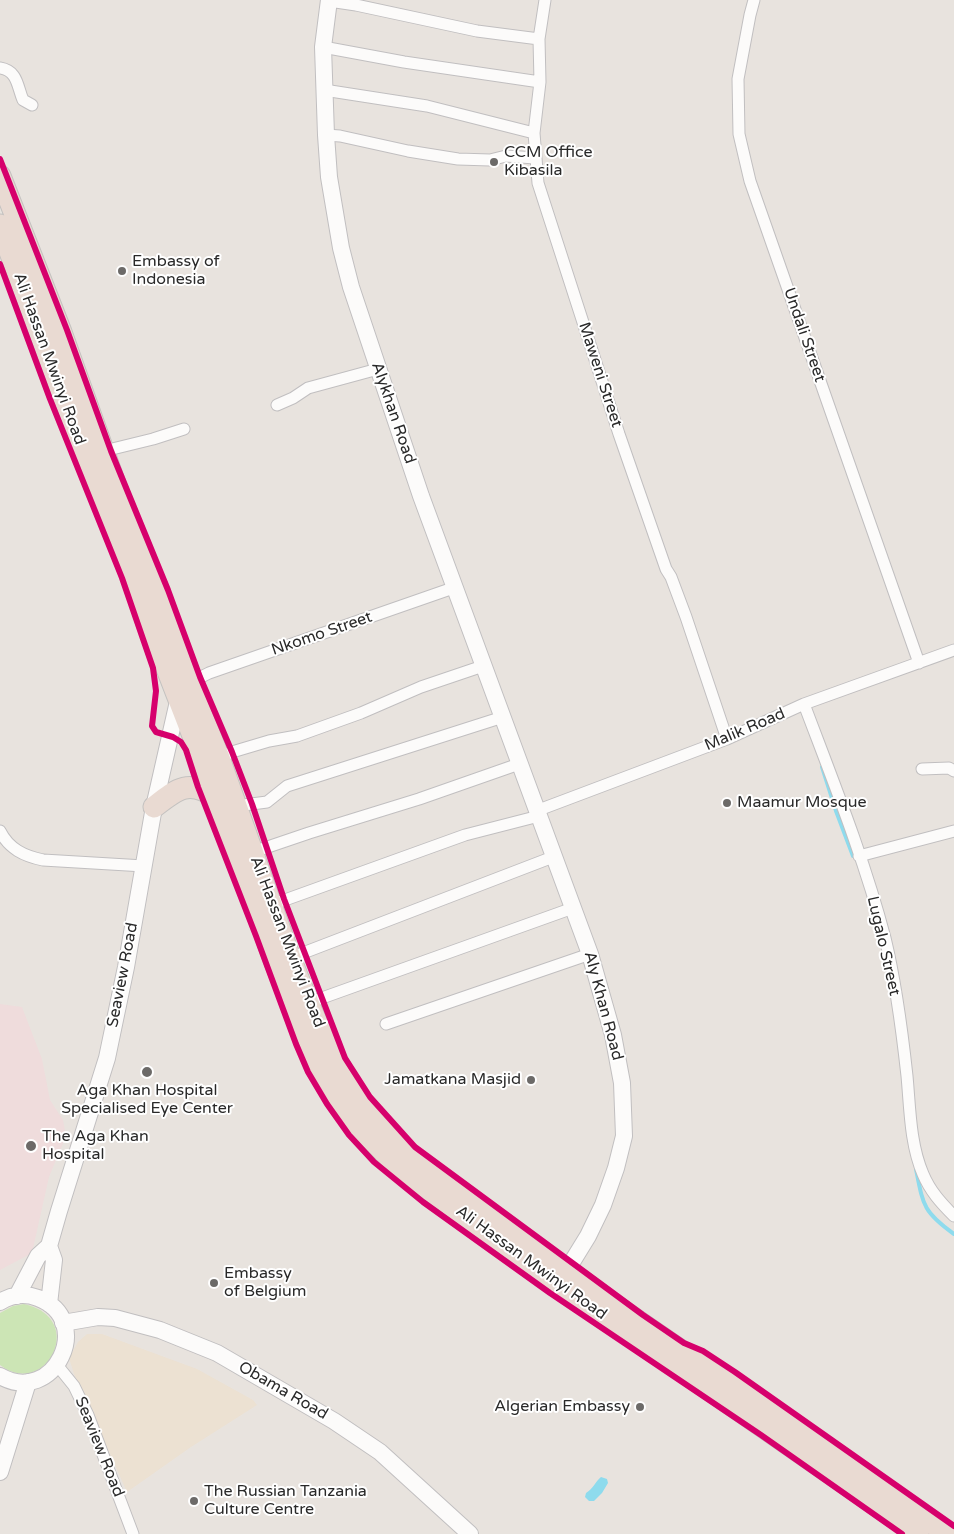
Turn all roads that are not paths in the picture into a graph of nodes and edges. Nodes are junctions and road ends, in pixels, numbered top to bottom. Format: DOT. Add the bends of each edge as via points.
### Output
graph roads {
  1 [pos="329,0"];
  2 [pos="545,0"];
  3 [pos="754,0"];
  4 [pos="539,39"];
  5 [pos="323,46"];
  6 [pos="0,68"];
  7 [pos="540,82"];
  8 [pos="324,90"];
  9 [pos="32,105"];
  10 [pos="534,133"];
  11 [pos="326,135"];
  12 [pos="535,158"];
  13 [pos="0,176"];
  14 [pos="0,225"];
  15 [pos="378,369"];
  16 [pos="277,405"];
  17 [pos="184,429"];
  18 [pos="104,451"];
  19 [pos="456,587"];
  20 [pos="954,650"];
  21 [pos="919,663"];
  22 [pos="483,666"];
  23 [pos="184,691"];
  24 [pos="804,704"];
  25 [pos="503,717"];
  26 [pos="727,740"];
  27 [pos="219,758"];
  28 [pos="519,764"];
  29 [pos="922,769"];
  30 [pos="954,771"];
  31 [pos="216,797"];
  32 [pos="236,806"];
  33 [pos="154,807"];
  34 [pos="537,813"];
  35 [pos="954,831"];
  36 [pos="0,832"];
  37 [pos="253,852"];
  38 [pos="859,856"];
  39 [pos="553,857"];
  40 [pos="144,866"];
  41 [pos="271,904"];
  42 [pos="573,908"];
  43 [pos="590,954"];
  44 [pos="290,958"];
  45 [pos="308,1003"];
  46 [pos="386,1024"];
  47 [pos="954,1216"];
  48 [pos="49,1246"];
  49 [pos="560,1275"];
  50 [pos="17,1296"];
  51 [pos="0,1302"];
  52 [pos="49,1304"];
  53 [pos="63,1323"];
  54 [pos="57,1365"];
  55 [pos="0,1376"];
  56 [pos="28,1382"];
  57 [pos="0,1472"];
  58 [pos="133,1534"];
  59 [pos="470,1534"];
  60 [pos="918,1534"];
  61 [pos="948,1534"];
  1 -- 4 [label="street" via="477,31"];
  1 -- 5 [label="street, Alykhan Road"];
  2 -- 4 [label="street, Maweni Street"];
  3 -- 21 [label="street, Undali Street" via="738,79 739,134 750,181"];
  4 -- 7 [label="street, Maweni Street"];
  5 -- 7 [label="street" via="404,62"];
  5 -- 8 [label="street, Alykhan Road"];
  6 -- 9 [label="street" via="8,69 14,75 23,100"];
  7 -- 10 [label="street, Maweni Street"];
  8 -- 10 [label="street" via="427,106"];
  8 -- 11 [label="street, Alykhan Road"];
  10 -- 12 [label="street, Maweni Street"];
  11 -- 12 [label="street" via="458,159"];
  11 -- 15 [label="street, Alykhan Road" via="329,178 342,248"];
  12 -- 26 [label="street, Maweni Street" via="538,183 616,425"];
  13 -- 18 [label="highway, Ali Hassan Mwinyi Road"];
  14 -- 23 [label="highway, Ali Hassan Mwinyi Road" via="110,522"];
  15 -- 16 [label="street" via="308,388"];
  15 -- 19 [label="street, Alykhan Road"];
  17 -- 18 [label="street"];
  18 -- 23 [label="highway, Ali Hassan Mwinyi Road"];
  19 -- 22 [label="street, Alykhan Road"];
  19 -- 23 [label="street, Nkomo Street" via="209,674"];
  20 -- 21 [label="street, Malik Road"];
  21 -- 24 [label="street, Malik Road"];
  22 -- 25 [label="street, Alykhan Road"];
  22 -- 27 [label="street" via="297,736 269,741"];
  23 -- 27 [label="highway, Ali Hassan Mwinyi Road"];
  23 -- 31 [label="highway, Ali Hassan Mwinyi Road"];
  23 -- 33 [label="street, Seaview Road"];
  24 -- 26 [label="street, Malik Road"];
  24 -- 38 [label="street, Lugalo Street"];
  25 -- 28 [label="street, Alykhan Road"];
  25 -- 32 [label="street" via="287,786 266,802"];
  26 -- 34 [label="street, Malik Road"];
  27 -- 32 [label="highway, Ali Hassan Mwinyi Road"];
  28 -- 34 [label="street, Alykhan Road"];
  28 -- 37 [label="street"];
  29 -- 30 [label="street" via="949,768"];
  31 -- 33 [label="highway" via="198,787 183,788"];
  31 -- 49 [label="highway, Ali Hassan Mwinyi Road" via="293,1008 340,1105 400,1168"];
  32 -- 37 [label="highway, Ali Hassan Mwinyi Road"];
  33 -- 40 [label="street, Seaview Road"];
  34 -- 39 [label="street, Aly Khan Road"];
  34 -- 41 [label="street, Malik Road"];
  35 -- 38 [label="street"];
  36 -- 40 [label="street" via="8,844 28,857"];
  37 -- 41 [label="highway, Ali Hassan Mwinyi Road"];
  38 -- 47 [label="street, Lugalo Street" via="894,979 912,1131 922,1172 933,1194"];
  39 -- 42 [label="street, Aly Khan Road"];
  39 -- 44 [label="street"];
  40 -- 48 [label="street, Seaview Road" via="106,1058"];
  41 -- 44 [label="highway, Ali Hassan Mwinyi Road"];
  42 -- 43 [label="street, Aly Khan Road"];
  42 -- 45 [label="street"];
  43 -- 46 [label="street"];
  43 -- 49 [label="street, Aly Khan Road" via="614,1034 622,1083 624,1136 603,1204 588,1236"];
  44 -- 45 [label="highway, Ali Hassan Mwinyi Road"];
  45 -- 49 [label="highway, Ali Hassan Mwinyi Road" via="339,1067 377,1124 406,1153"];
  48 -- 50 [label="street, Seaview Road" via="38,1256"];
  48 -- 52 [label="street, Seaview Road" via="54,1260"];
  49 -- 60 [label="highway, Ali Hassan Mwinyi Road" via="625,1330"];
  49 -- 61 [label="highway, Ali Hassan Mwinyi Road" via="623,1311"];
  50 -- 51 [label="street"];
  50 -- 52 [label="street" via="34,1296"];
  52 -- 53 [label="street"];
  53 -- 54 [label="street" via="65,1349"];
  53 -- 59 [label="street, Obama Road" via="98,1317 115,1318 160,1330 217,1352 380,1452"];
  54 -- 56 [label="street" via="44,1376"];
  54 -- 58 [label="street, Seaview Road" via="74,1386 88,1415"];
  55 -- 56 [label="street" via="11,1381"];
  56 -- 57 [label="street"];
}
